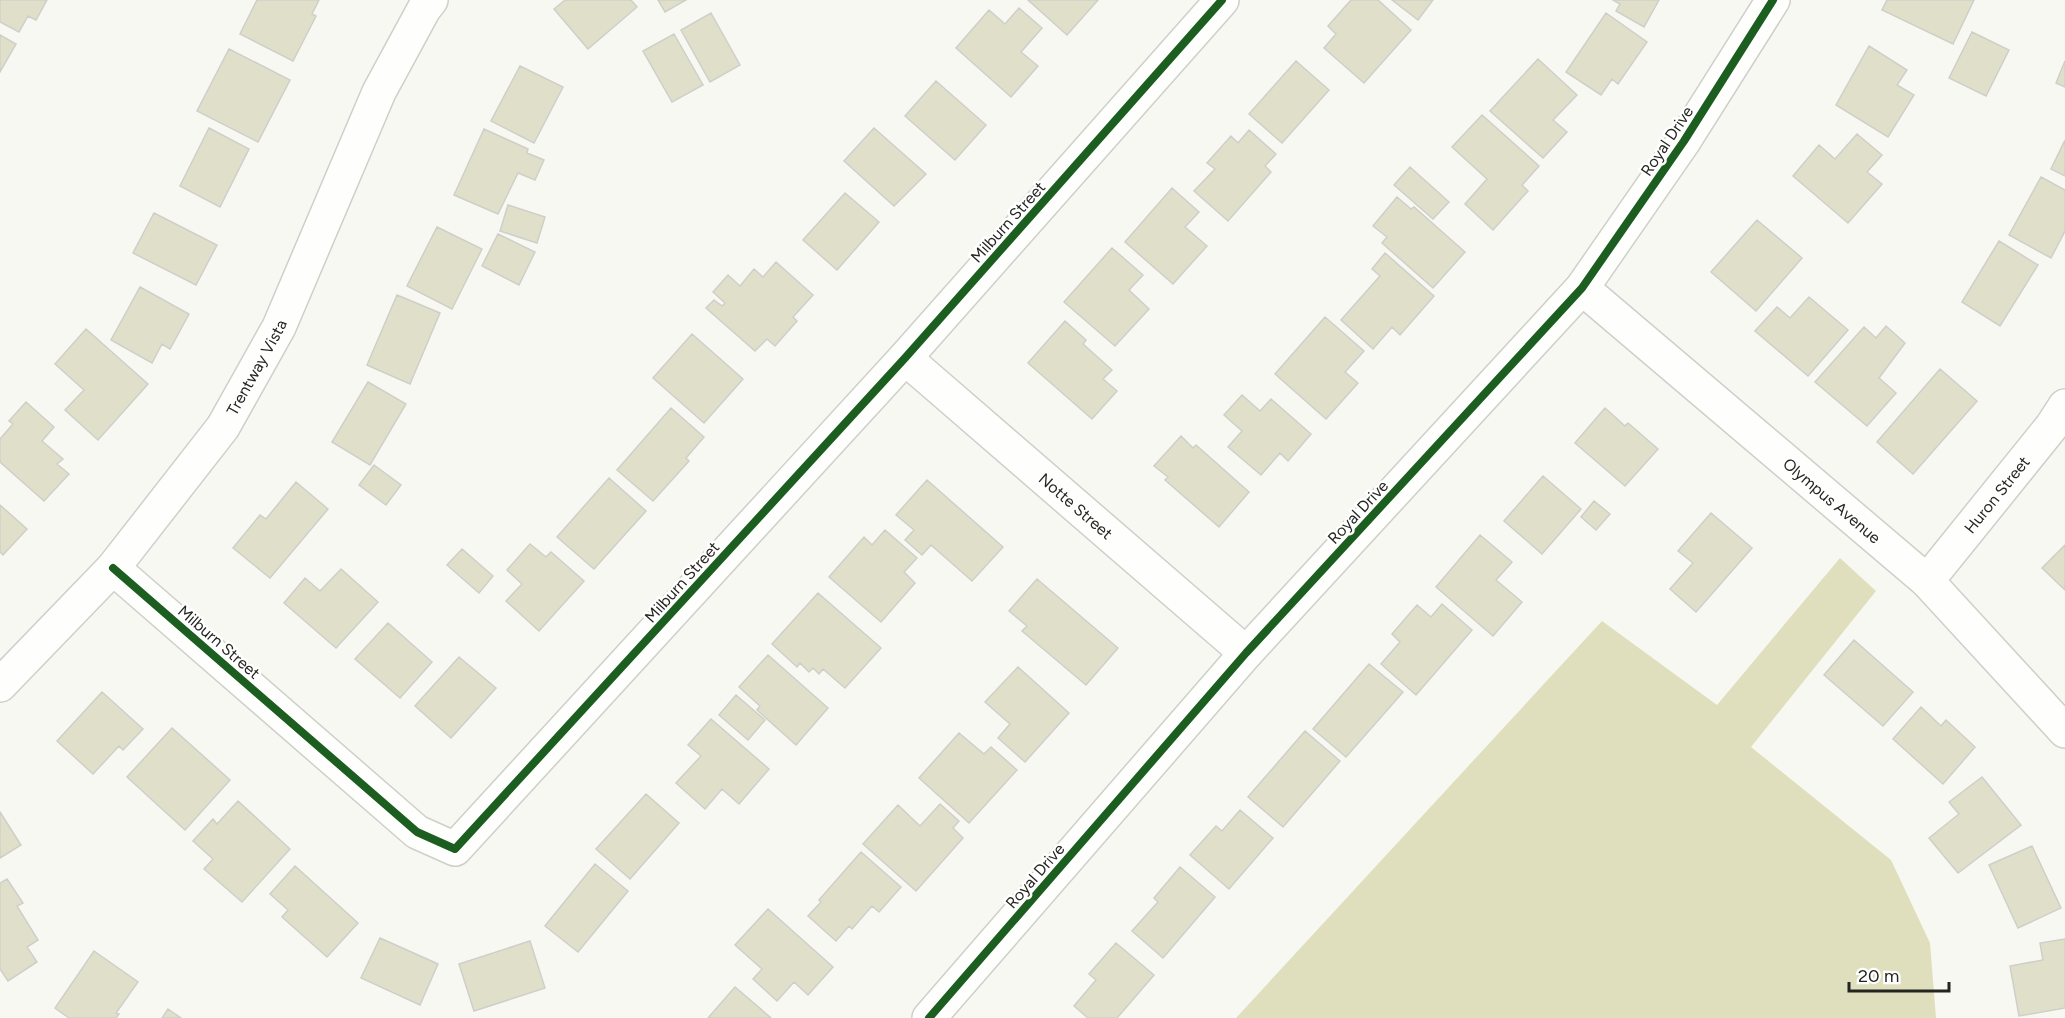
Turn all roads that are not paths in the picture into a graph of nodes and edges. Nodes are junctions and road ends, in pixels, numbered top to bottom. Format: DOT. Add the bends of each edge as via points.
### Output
graph roads {
  1 [pos="431,0"];
  2 [pos="1222,0"];
  3 [pos="1773,0"];
  4 [pos="1582,288"];
  5 [pos="905,358"];
  6 [pos="2065,406"];
  7 [pos="113,568"];
  8 [pos="1927,581"];
  9 [pos="1246,653"];
  10 [pos="0,685"];
  11 [pos="2065,731"];
  12 [pos="929,1018"];
  1 -- 7 [label="street, Trentway Vista" via="379,92 279,327 224,427"];
  2 -- 5 [label="street, Milburn Street"];
  3 -- 4 [label="street, Royal Drive" via="1684,141"];
  4 -- 8 [label="street, Olympus Avenue"];
  4 -- 9 [label="street, Royal Drive"];
  5 -- 7 [label="street, Milburn Street" via="456,849 417,832"];
  5 -- 9 [label="street, Notte Street"];
  6 -- 8 [label="street, Huron Street"];
  7 -- 10 [label="street, Trentway Vista"];
  8 -- 11 [label="street, Olympus Avenue"];
  9 -- 12 [label="street, Royal Drive"];
}
